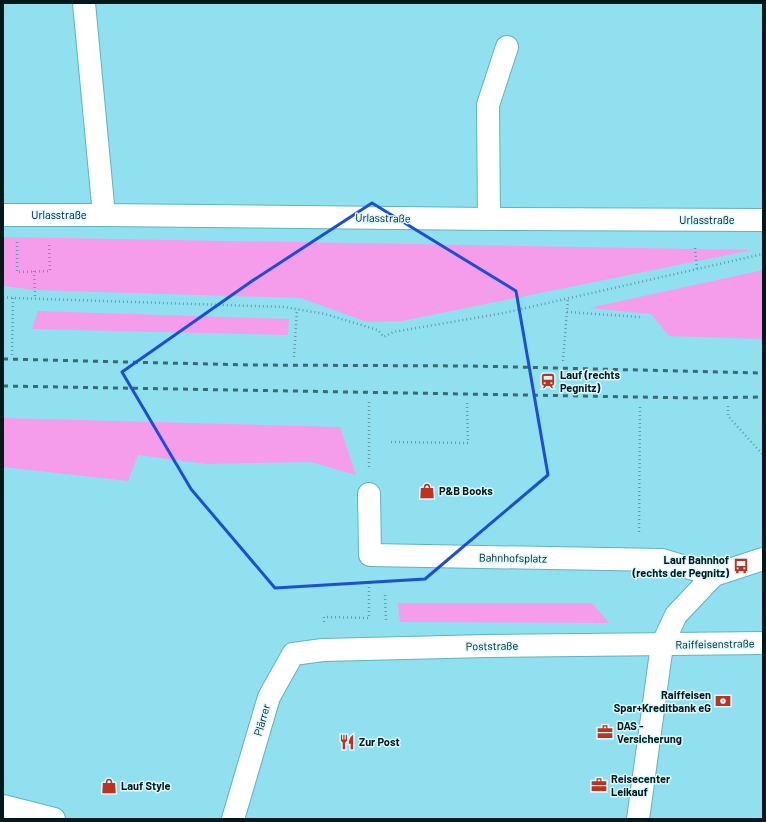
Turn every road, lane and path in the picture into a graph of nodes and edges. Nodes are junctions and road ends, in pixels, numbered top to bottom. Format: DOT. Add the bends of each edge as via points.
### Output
graph roads {
  1 [pos="84,3"];
  2 [pos="507,47"];
  3 [pos="104,214"];
  4 [pos="3,215"];
  5 [pos="489,219"];
  6 [pos="763,220"];
  7 [pos="17,245"];
  8 [pos="50,245"];
  9 [pos="763,254"];
  10 [pos="34,272"];
  11 [pos="3,297"];
  12 [pos="13,298"];
  13 [pos="35,298"];
  14 [pos="568,298"];
  15 [pos="297,309"];
  16 [pos="567,312"];
  17 [pos="640,317"];
  18 [pos="12,355"];
  19 [pos="294,358"];
  20 [pos="564,361"];
  21 [pos="369,401"];
  22 [pos="467,402"];
  23 [pos="640,405"];
  24 [pos="728,406"];
  25 [pos="391,442"];
  26 [pos="763,455"];
  27 [pos="369,494"];
  28 [pos="763,559"];
  29 [pos="639,560"];
  30 [pos="714,575"];
  31 [pos="369,591"];
  32 [pos="334,618"];
  33 [pos="763,643"];
  34 [pos="662,645"];
  35 [pos="323,650"];
  36 [pos="3,806"];
  37 [pos="54,819"];
  38 [pos="233,819"];
  39 [pos="638,819"];
  1 -- 3 [label="street"];
  2 -- 5 [label="street" via="488,105"];
  3 -- 4 [label="street, Urlasstraße"];
  3 -- 5 [label="street, Urlasstraße"];
  5 -- 6 [label="street, Urlasstraße"];
  7 -- 10 [label="path" via="17,272"];
  8 -- 10 [label="path" via="50,271"];
  9 -- 14 [label="path"];
  10 -- 13 [label="path"];
  11 -- 12 [label="path"];
  12 -- 13 [label="path"];
  12 -- 18 [label="path"];
  13 -- 15 [label="path"];
  14 -- 15 [label="path" via="504,313 393,332 384,337 378,330 325,314"];
  14 -- 16 [label="path"];
  15 -- 19 [label="path"];
  16 -- 17 [label="path"];
  16 -- 20 [label="path"];
  21 -- 27 [label="path"];
  22 -- 25 [label="path" via="468,443"];
  23 -- 29 [label="path"];
  24 -- 26 [label="path" via="728,416"];
  27 -- 29 [label="street, Bahnhofsplatz" via="370,555"];
  28 -- 30 [label="street, Raiffeisenstraße"];
  29 -- 30 [label="street, Bahnhofsplatz" via="662,560"];
  30 -- 34 [label="street, Raiffeisenstraße" via="676,615"];
  31 -- 32 [label="path" via="369,618"];
  33 -- 34 [label="street, Raiffeisenstraße"];
  34 -- 35 [label="street, Poststraße"];
  34 -- 39 [label="street"];
  35 -- 38 [label="street, Plärrer" via="293,654 269,697"];
  36 -- 37 [label="street"];
}
